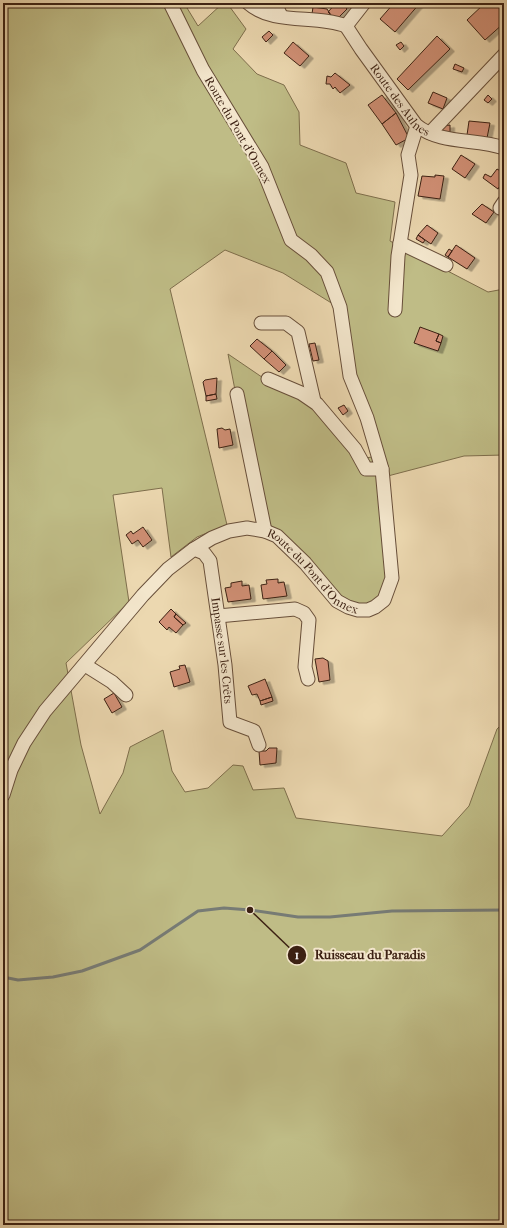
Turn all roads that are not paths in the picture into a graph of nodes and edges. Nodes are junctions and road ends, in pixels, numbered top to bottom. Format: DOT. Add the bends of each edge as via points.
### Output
graph roads {
  1 [pos="170,3"];
  2 [pos="248,3"];
  3 [pos="275,3"];
  4 [pos="364,3"];
  5 [pos="282,16"];
  6 [pos="346,26"];
  7 [pos="504,55"];
  8 [pos="417,126"];
  9 [pos="430,133"];
  10 [pos="504,148"];
  11 [pos="400,243"];
  12 [pos="446,265"];
  13 [pos="395,310"];
  14 [pos="261,323"];
  15 [pos="268,379"];
  16 [pos="237,394"];
  17 [pos="314,401"];
  18 [pos="382,469"];
  19 [pos="265,531"];
  20 [pos="194,549"];
  21 [pos="218,616"];
  22 [pos="84,665"];
  23 [pos="308,679"];
  24 [pos="126,695"];
  25 [pos="259,746"];
  26 [pos="3,795"];
  1 -- 18 [label="street, Route du Pont d'Onnex" via="203,70 262,167 291,240 311,255 327,272 340,307 350,376 367,418"];
  2 -- 5 [label="street" via="263,12"];
  3 -- 5 [label="street"];
  4 -- 6 [label="street"];
  5 -- 6 [label="street" via="327,21"];
  6 -- 8 [label="street, Route des Aulnes"];
  7 -- 9 [label="street"];
  8 -- 9 [label="street, Route des Aulnes"];
  8 -- 11 [label="street" via="408,155 410,175"];
  9 -- 10 [label="street, Route des Aulnes"];
  11 -- 12 [label="street"];
  11 -- 13 [label="street"];
  14 -- 17 [label="street" via="286,323 298,332"];
  15 -- 17 [label="street"];
  16 -- 19 [label="street"];
  17 -- 18 [label="street" via="355,449 366,469"];
  18 -- 19 [label="street, Route du Pont d'Onnex" via="392,578 389,591 376,607 358,610 337,601 291,548 277,536"];
  19 -- 20 [label="street, Route du Pont d'Onnex" via="247,528 229,531"];
  20 -- 21 [label="street, Impasse sur les Crêts" via="204,553 210,562"];
  20 -- 22 [label="street, Route du Pont d'Onnex" via="143,595"];
  21 -- 23 [label="street" via="295,609 304,613 309,620 305,667"];
  21 -- 25 [label="street, Impasse sur les Crêts" via="230,722 254,731"];
  22 -- 24 [label="street" via="112,682"];
  22 -- 26 [label="street, Route du Pont d'Onnex" via="35,724 11,770"];
}
